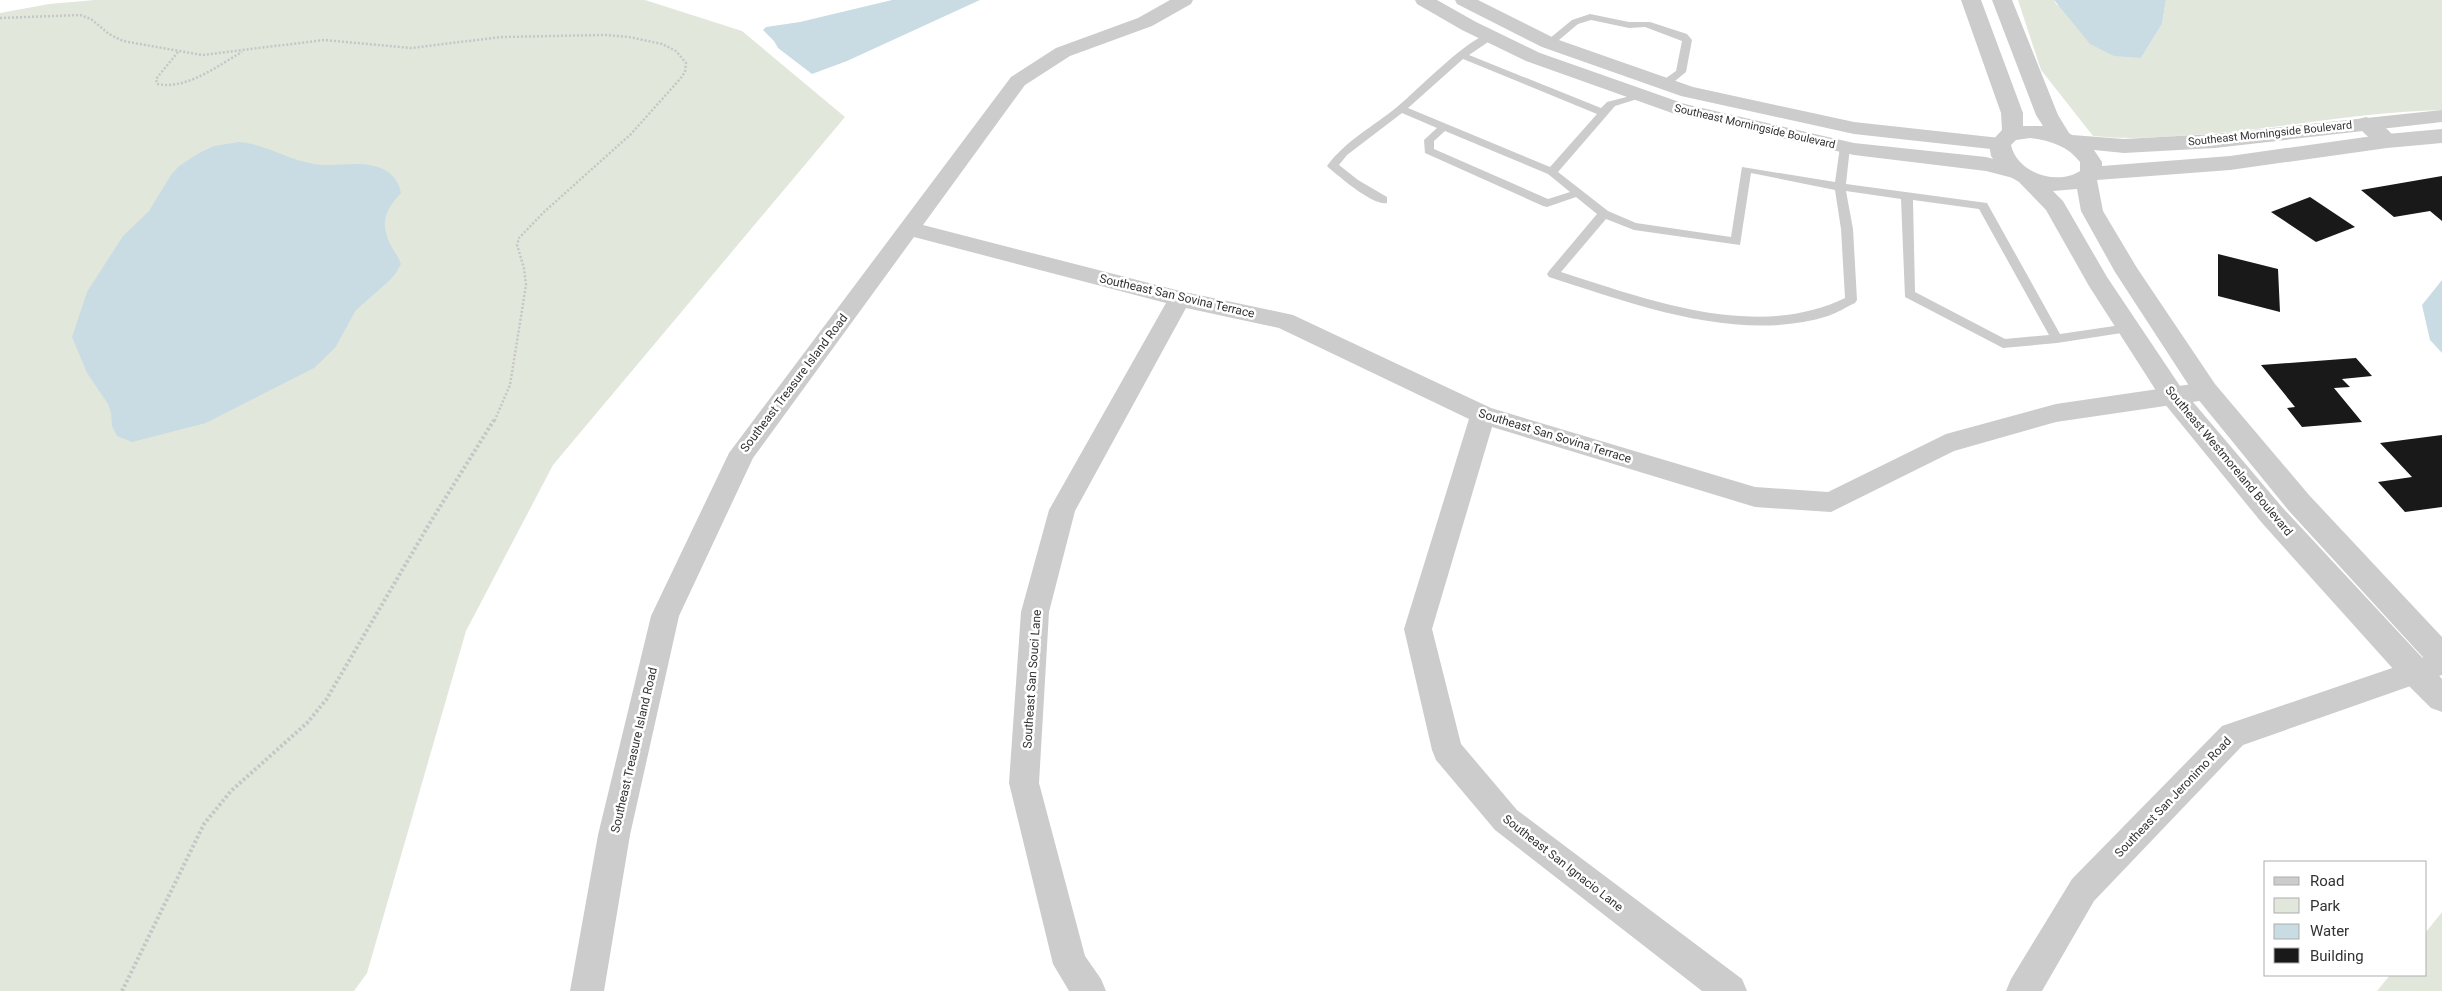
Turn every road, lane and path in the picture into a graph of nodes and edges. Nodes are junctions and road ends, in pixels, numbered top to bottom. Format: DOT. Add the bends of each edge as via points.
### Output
graph roads {
  1 [pos="1184,0"];
  2 [pos="1424,0"];
  3 [pos="1464,0"];
  4 [pos="1971,0"];
  5 [pos="2002,0"];
  6 [pos="0,18"];
  7 [pos="1511,24"];
  8 [pos="1490,36"];
  9 [pos="1549,43"];
  10 [pos="245,51"];
  11 [pos="178,52"];
  12 [pos="1462,55"];
  13 [pos="1666,83"];
  14 [pos="1642,96"];
  15 [pos="1401,109"];
  16 [pos="1604,113"];
  17 [pos="2442,116"];
  18 [pos="2366,123"];
  19 [pos="1444,127"];
  20 [pos="2442,136"];
  21 [pos="1845,137"];
  22 [pos="2006,139"];
  23 [pos="2065,140"];
  24 [pos="2388,141"];
  25 [pos="1552,172"];
  26 [pos="2022,175"];
  27 [pos="2088,177"];
  28 [pos="1840,187"];
  29 [pos="1578,193"];
  30 [pos="1907,196"];
  31 [pos="1383,200"];
  32 [pos="1604,214"];
  33 [pos="909,229"];
  34 [pos="1180,299"];
  35 [pos="2128,328"];
  36 [pos="2058,338"];
  37 [pos="2206,391"];
  38 [pos="2173,396"];
  39 [pos="1483,415"];
  40 [pos="2442,657"];
  41 [pos="2428,667"];
  42 [pos="2442,699"];
  43 [pos="122,991"];
  44 [pos="587,991"];
  45 [pos="1089,991"];
  46 [pos="1730,991"];
  47 [pos="2023,991"];
  1 -- 33 [label="street, Southeast Treasure Island Road" via="1145,22 1063,52 1018,81"];
  2 -- 8 [label="street, Southeast Morningside Boulevard"];
  3 -- 7 [label="street, Southeast Morningside Boulevard"];
  4 -- 22 [label="street" via="2012,113"];
  5 -- 23 [label="street" via="2046,115"];
  6 -- 11 [label="path" via="80,15 118,39"];
  7 -- 8 [label="street"];
  7 -- 9 [label="street, Southeast Morningside Boulevard"];
  8 -- 12 [label="lane"];
  8 -- 14 [label="street, Southeast Morningside Boulevard" via="1533,57"];
  9 -- 13 [label="street, Southeast Morningside Boulevard"];
  9 -- 13 [label="lane" via="1575,22 1590,17 1629,25 1646,24 1683,36 1687,40 1681,72"];
  10 -- 11 [label="path" via="202,55"];
  10 -- 11 [label="path" via="180,83 157,84 161,71"];
  10 -- 43 [label="path" via="330,39 411,48 501,36 605,35 638,38 670,48 682,56 686,68 631,134 519,238 518,248 525,276 524,297 512,377 492,425 326,700 307,723 231,791 204,824"];
  12 -- 15 [label="lane"];
  12 -- 16 [label="lane"];
  13 -- 14 [label="street"];
  13 -- 21 [label="street, Southeast Morningside Boulevard"];
  14 -- 16 [label="lane" via="1611,104"];
  14 -- 21 [label="street, Southeast Morningside Boulevard" via="1679,110"];
  15 -- 19 [label="lane"];
  15 -- 31 [label="lane" via="1343,153 1333,166"];
  16 -- 25 [label="lane"];
  17 -- 18 [label="street, Southeast Morningside Boulevard"];
  18 -- 23 [label="street, Southeast Morningside Boulevard" via="2215,142 2124,146"];
  18 -- 24 [label="street"];
  19 -- 25 [label="lane"];
  19 -- 29 [label="lane" via="1429,140 1429,151 1547,203"];
  20 -- 24 [label="street, Southeast Morningside Boulevard"];
  21 -- 22 [label="street, Southeast Morningside Boulevard"];
  21 -- 26 [label="street, Southeast Morningside Boulevard" via="1986,164"];
  21 -- 28 [label="lane"];
  22 -- 23 [label="street, Southeast Morningside Boulevard" via="2030,131"];
  22 -- 26 [label="street, Southeast Westmoreland Boulevard" via="1999,151 2003,159"];
  23 -- 27 [label="street" via="2087,155 2091,162"];
  24 -- 27 [label="street, Southeast Morningside Boulevard" via="2230,164"];
  25 -- 29 [label="lane"];
  26 -- 27 [label="street, Southeast Morningside Boulevard" via="2060,185"];
  26 -- 35 [label="street, Southeast Westmoreland Boulevard" via="2055,206 2096,280"];
  27 -- 37 [label="street" via="2092,211 2127,272"];
  28 -- 30 [label="lane"];
  28 -- 32 [label="lane" via="1746,169 1736,242 1634,226"];
  28 -- 32 [label="lane" via="1847,229 1850,300 1825,312 1782,321 1732,318 1657,306 1553,274"];
  29 -- 32 [label="lane"];
  30 -- 36 [label="lane" via="1983,206"];
  30 -- 36 [label="lane" via="1909,294 2002,344"];
  33 -- 34 [label="street, Southeast San Sovina Terrace"];
  33 -- 44 [label="street, Southeast Treasure Island Road" via="742,453 665,616 614,835"];
  34 -- 39 [label="street, Southeast San Sovina Terrace" via="1285,321"];
  34 -- 45 [label="street, Southeast San Souci Lane" via="1062,510 1035,612 1024,783 1070,964"];
  35 -- 36 [label="lane"];
  35 -- 38 [label="street, Southeast Westmoreland Boulevard"];
  37 -- 38 [label="street, Southeast San Sovina Terrace"];
  37 -- 40 [label="street" via="2299,503"];
  38 -- 39 [label="street, Southeast San Sovina Terrace" via="2056,413 1946,444 1831,502 1755,498"];
  38 -- 41 [label="street, Southeast Westmoreland Boulevard" via="2272,515"];
  39 -- 46 [label="street, Southeast San Ignacio Lane" via="1418,629 1447,750 1506,820"];
  41 -- 42 [label="street, Southeast Westmoreland Boulevard"];
  41 -- 47 [label="street, Southeast San Jeronimo Road" via="2233,735 2083,890"];
}
